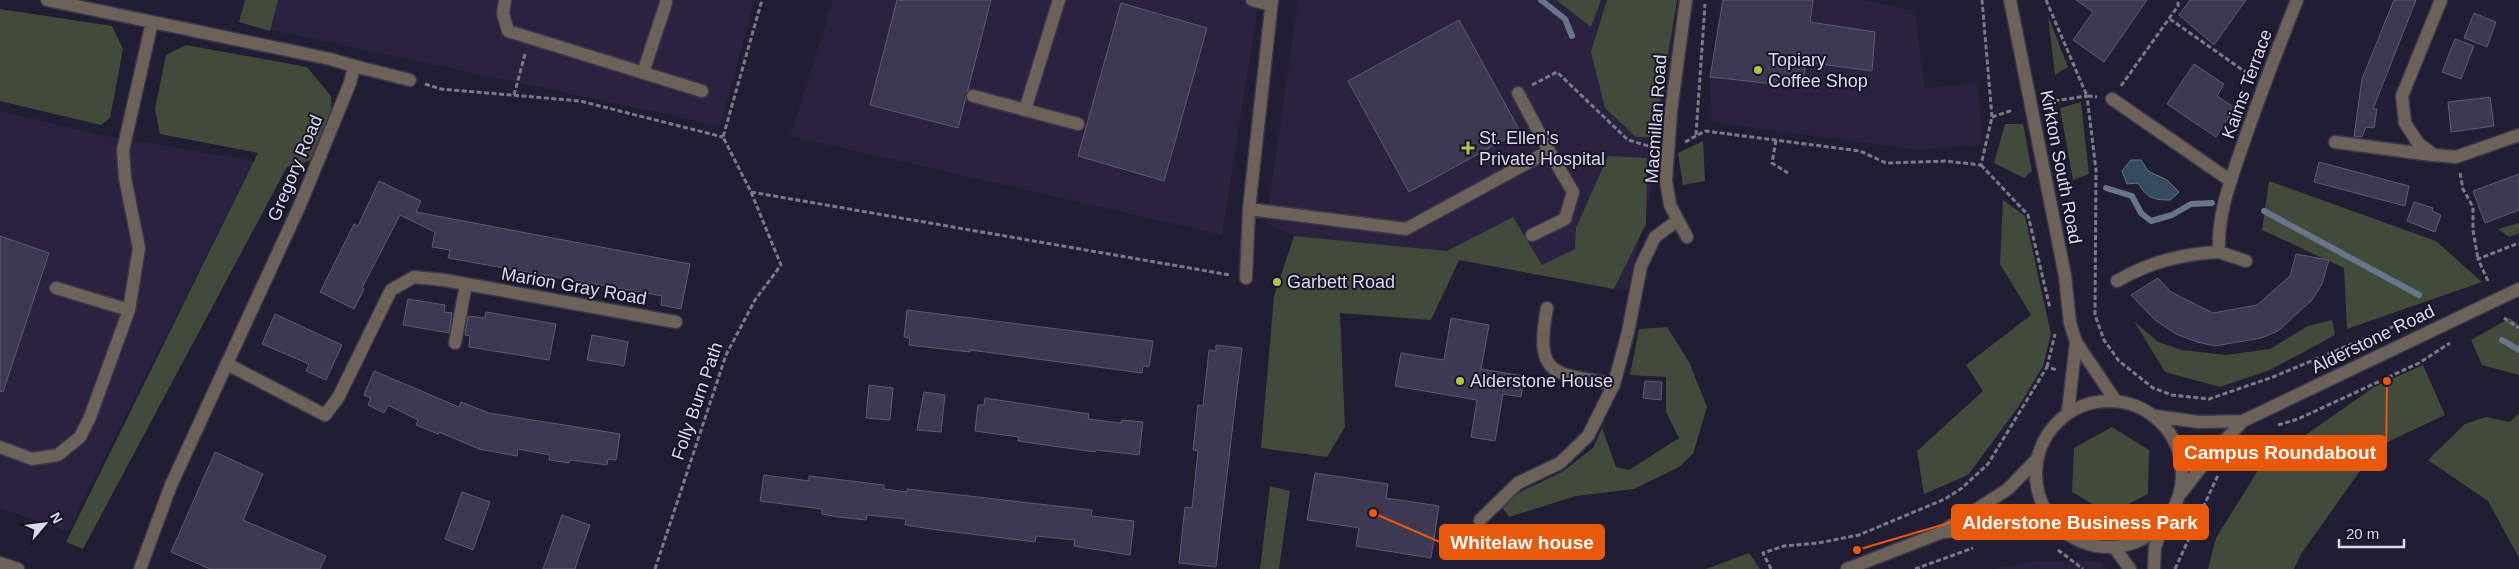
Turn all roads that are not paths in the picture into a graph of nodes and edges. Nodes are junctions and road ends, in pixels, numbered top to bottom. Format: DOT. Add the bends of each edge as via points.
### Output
graph roads {
  1 [pos="47,0"];
  2 [pos="505,0"];
  3 [pos="1059,0"];
  4 [pos="1252,0"];
  5 [pos="1686,0"];
  6 [pos="2010,0"];
  7 [pos="2297,0"];
  8 [pos="2441,0"];
  9 [pos="1271,2"];
  10 [pos="666,4"];
  11 [pos="152,22"];
  12 [pos="354,66"];
  13 [pos="643,72"];
  14 [pos="410,80"];
  15 [pos="702,91"];
  16 [pos="1518,93"];
  17 [pos="973,96"];
  18 [pos="2112,99"];
  19 [pos="1026,110"];
  20 [pos="1078,124"];
  21 [pos="2519,135"];
  22 [pos="2335,142"];
  23 [pos="1549,151"];
  24 [pos="2434,155"];
  25 [pos="2231,181"];
  26 [pos="1249,209"];
  27 [pos="1678,220"];
  28 [pos="1532,236"];
  29 [pos="1688,237"];
  30 [pos="2219,252"];
  31 [pos="2246,261"];
  32 [pos="1246,278"];
  33 [pos="2117,281"];
  34 [pos="466,284"];
  35 [pos="56,288"];
  36 [pos="2519,289"];
  37 [pos="1547,308"];
  38 [pos="129,310"];
  39 [pos="676,322"];
  40 [pos="2076,342"];
  41 [pos="455,343"];
  42 [pos="227,364"];
  43 [pos="1614,384"];
  44 [pos="2115,400"];
  45 [pos="2068,412"];
  46 [pos="2155,416"];
  47 [pos="2243,421"];
  48 [pos="0,447"];
  49 [pos="2037,459"];
  50 [pos="2180,495"];
  51 [pos="1480,520"];
  52 [pos="2164,523"];
  53 [pos="1940,533"];
  54 [pos="2066,533"];
  55 [pos="2114,547"];
  56 [pos="0,563"];
  57 [pos="18,569"];
  58 [pos="140,569"];
  59 [pos="1847,569"];
  60 [pos="2130,569"];
  61 [pos="2154,569"];
  1 -- 11 [label="street"];
  2 -- 13 [label="street" via="503,14 508,31"];
  3 -- 19 [label="street"];
  4 -- 9 [label="street"];
  5 -- 27 [label="street, Macmillan Road" via="1671,111 1666,180 1670,205"];
  6 -- 40 [label="street, Kirkton South Road"];
  7 -- 25 [label="street, Kaims Terrace" via="2263,85"];
  8 -- 24 [label="street" via="2402,96 2405,123 2418,143"];
  9 -- 26 [label="street"];
  10 -- 13 [label="street"];
  11 -- 12 [label="street"];
  11 -- 38 [label="street" via="123,150 125,178 139,248"];
  12 -- 14 [label="street"];
  12 -- 42 [label="street, Gregory Road" via="300,205"];
  13 -- 15 [label="street"];
  16 -- 23 [label="street"];
  17 -- 19 [label="street"];
  18 -- 25 [label="street"];
  19 -- 20 [label="street"];
  21 -- 24 [label="street" via="2456,157"];
  22 -- 24 [label="street"];
  23 -- 26 [label="street" via="1406,229"];
  23 -- 28 [label="street" via="1573,192 1565,219"];
  25 -- 30 [label="street, Kaims Terrace" via="2218,230"];
  26 -- 32 [label="street"];
  27 -- 29 [label="street, Macmillan Road"];
  27 -- 43 [label="street" via="1655,238 1641,266"];
  30 -- 31 [label="street"];
  30 -- 33 [label="street" via="2160,260"];
  34 -- 39 [label="street, Marion Gray Road"];
  34 -- 41 [label="street"];
  34 -- 42 [label="street, Marion Gray Road" via="414,277 391,290 338,398 326,415"];
  35 -- 38 [label="street"];
  36 -- 47 [label="street, Alderstone Road"];
  37 -- 43 [label="street" via="1543,354 1552,368 1566,375"];
  38 -- 48 [label="street" via="80,438 58,454 32,458"];
  40 -- 44 [label="street, Kirkton South Road"];
  40 -- 45 [label="street, Kirkton South Road"];
  42 -- 58 [label="street, Gregory Road" via="171,485"];
  43 -- 51 [label="street" via="1588,436 1560,464 1518,483"];
  44 -- 45 [label="street" via="2091,402"];
  44 -- 46 [label="street" via="2136,405"];
  45 -- 49 [label="street" via="2053,425"];
  46 -- 47 [label="street, Alderstone Road" via="2198,422"];
  46 -- 50 [label="street" via="2170,432 2180,452 2183,473"];
  47 -- 50 [label="street, Alderstone Road" via="2209,457"];
  49 -- 53 [label="street" via="2008,489"];
  49 -- 54 [label="street" via="2036,480 2040,500 2050,519"];
  50 -- 52 [label="street"];
  52 -- 55 [label="street" via="2141,540"];
  52 -- 61 [label="street" via="2155,548"];
  53 -- 54 [label="street" via="2018,525"];
  53 -- 59 [label="street"];
  54 -- 55 [label="street" via="2080,542"];
  55 -- 60 [label="street"];
  56 -- 57 [label="street"];
}
